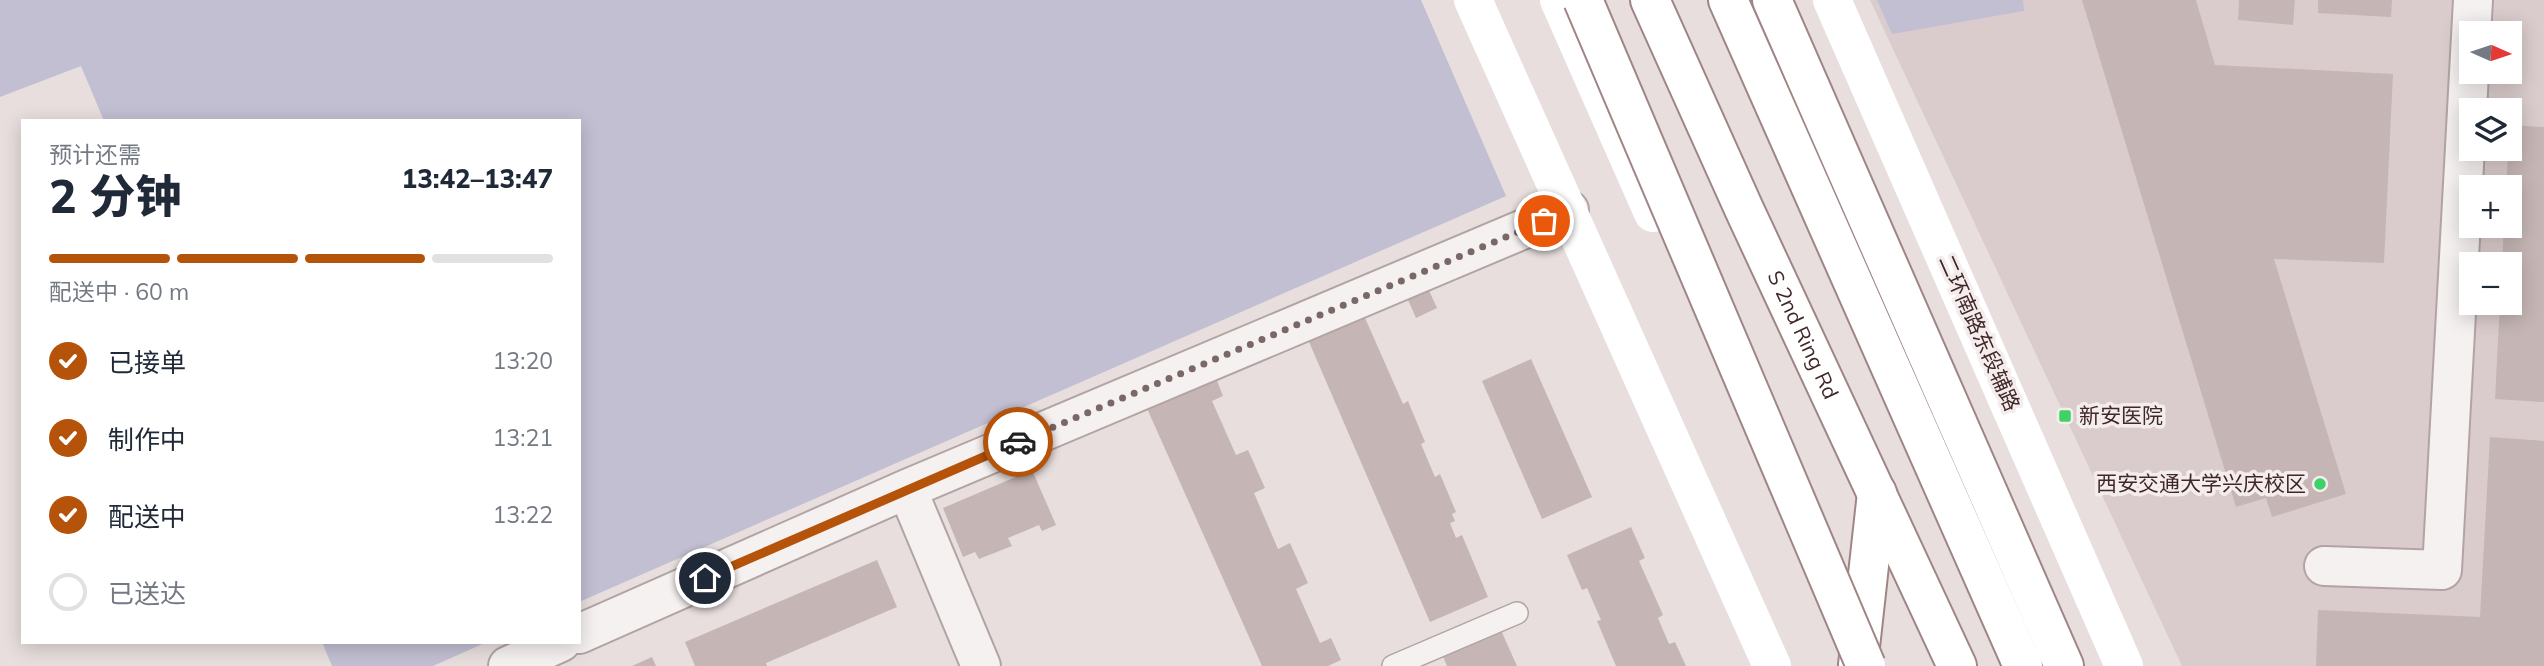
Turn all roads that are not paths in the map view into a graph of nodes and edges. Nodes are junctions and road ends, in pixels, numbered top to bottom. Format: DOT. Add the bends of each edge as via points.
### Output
graph roads {
  1 [pos="1473,0"];
  2 [pos="1559,0"];
  3 [pos="1583,0"];
  4 [pos="1650,0"];
  5 [pos="1728,0"];
  6 [pos="1772,0"];
  7 [pos="1832,0"];
  8 [pos="2473,0"];
  9 [pos="1569,210"];
  10 [pos="907,489"];
  11 [pos="1877,493"];
  12 [pos="2324,566"];
  13 [pos="1517,613"];
  14 [pos="581,633"];
  15 [pos="557,644"];
  16 [pos="508,666"];
  17 [pos="981,666"];
  18 [pos="1393,666"];
  19 [pos="1772,666"];
  20 [pos="1856,666"];
  21 [pos="1866,666"];
  22 [pos="1957,666"];
  23 [pos="2023,666"];
  24 [pos="2064,666"];
  25 [pos="2124,666"];
  1 -- 9 [label="main road"];
  2 -- 20 [label="main road"];
  3 -- 21 [label="main road, bridge"];
  4 -- 11 [label="main road, S 2nd Ring Rd"];
  5 -- 23 [label="main road"];
  6 -- 24 [label="main road"];
  7 -- 25 [label="main road, 二环南路东段辅路"];
  8 -- 12 [label="street" via="2442,569"];
  9 -- 10 [label="street"];
  9 -- 19 [label="main road"];
  10 -- 14 [label="street"];
  10 -- 17 [label="street"];
  11 -- 20 [label="main road"];
  11 -- 22 [label="main road, S 2nd Ring Rd"];
  13 -- 18 [label="lane"];
  15 -- 16 [label="street"];
}
